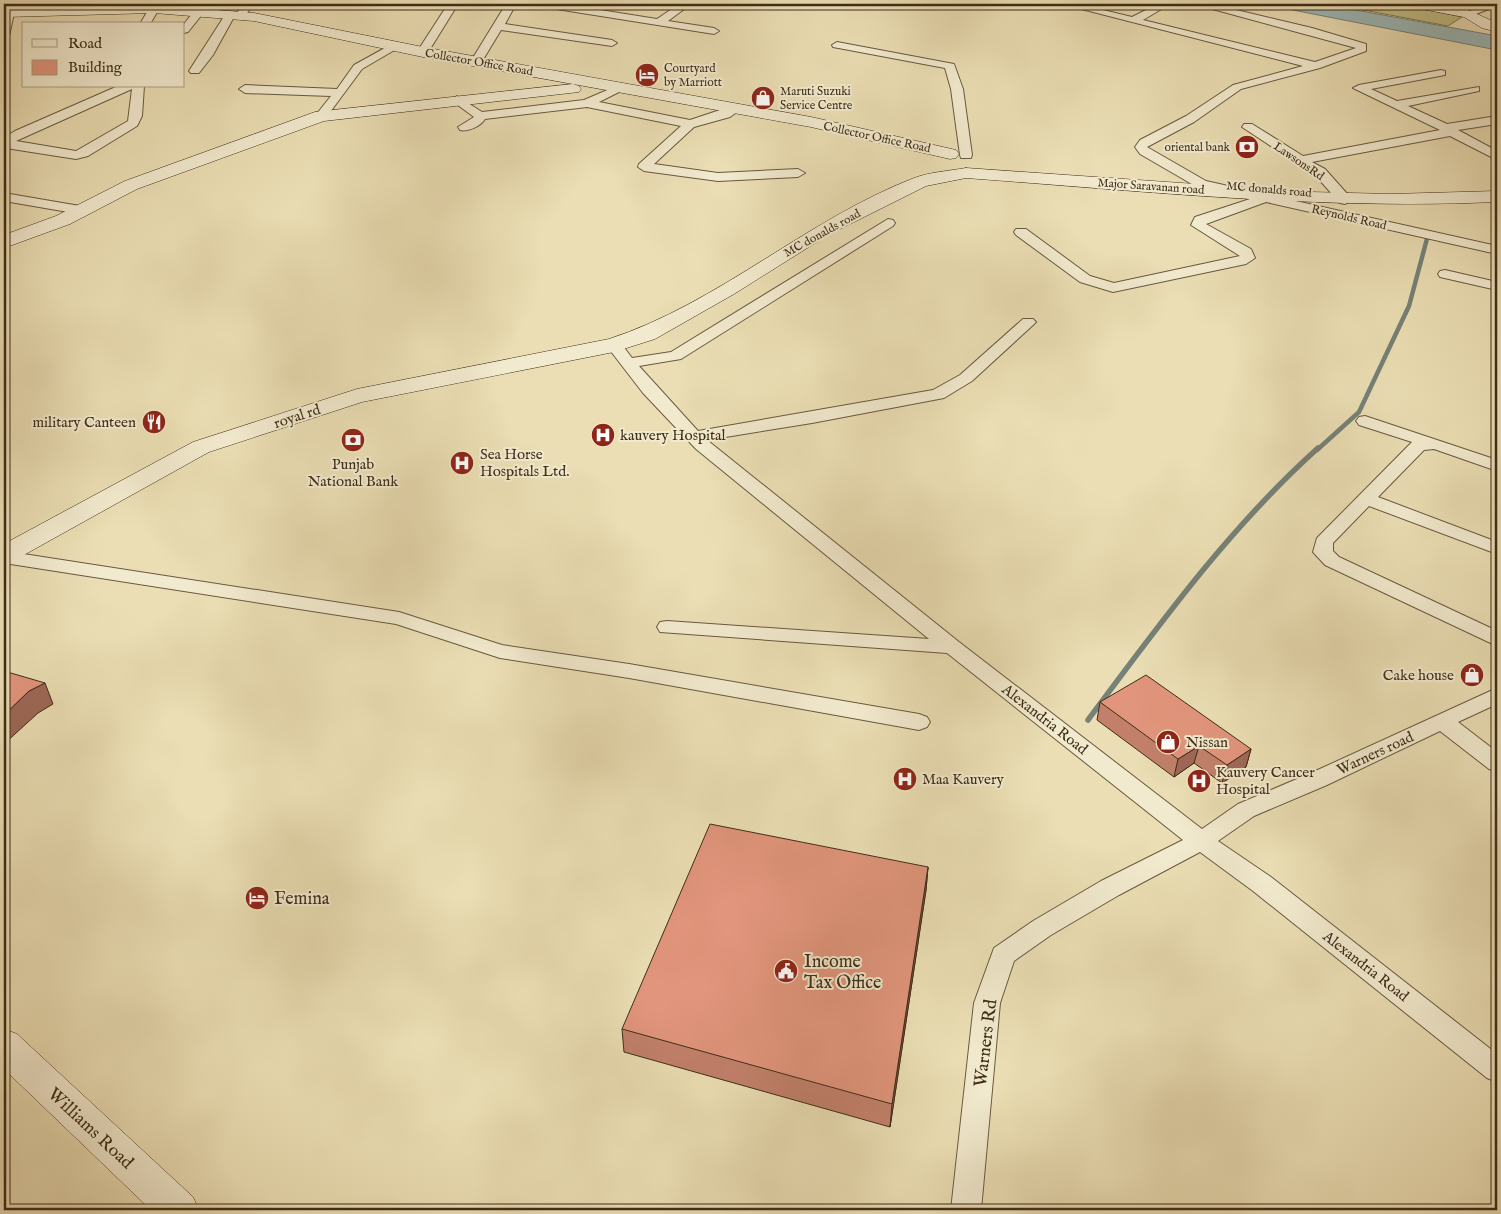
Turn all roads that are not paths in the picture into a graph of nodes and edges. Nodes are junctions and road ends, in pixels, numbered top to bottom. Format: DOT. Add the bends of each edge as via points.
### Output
graph roads {
  1 [pos="453,4"];
  2 [pos="511,4"];
  3 [pos="544,4"];
  4 [pos="686,4"];
  5 [pos="1067,4"];
  6 [pos="1111,4"];
  7 [pos="1165,4"];
  8 [pos="1199,4"];
  9 [pos="1416,4"];
  10 [pos="1494,4"];
  11 [pos="111,6"];
  12 [pos="154,9"];
  13 [pos="6,11"];
  14 [pos="239,11"];
  15 [pos="1096,11"];
  16 [pos="199,12"];
  17 [pos="1468,14"];
  18 [pos="1135,20"];
  19 [pos="146,22"];
  20 [pos="659,22"];
  21 [pos="498,26"];
  22 [pos="1497,28"];
  23 [pos="185,29"];
  24 [pos="714,31"];
  25 [pos="4,36"];
  26 [pos="612,43"];
  27 [pos="837,45"];
  28 [pos="394,46"];
  29 [pos="423,52"];
  30 [pos="477,66"];
  31 [pos="1316,66"];
  32 [pos="195,71"];
  33 [pos="1441,73"];
  34 [pos="613,87"];
  35 [pos="123,88"];
  36 [pos="138,88"];
  37 [pos="245,89"];
  38 [pos="1475,89"];
  39 [pos="340,93"];
  40 [pos="451,96"];
  41 [pos="587,103"];
  42 [pos="1394,105"];
  43 [pos="735,109"];
  44 [pos="321,116"];
  45 [pos="480,116"];
  46 [pos="1497,120"];
  47 [pos="690,124"];
  48 [pos="464,127"];
  49 [pos="1248,127"];
  50 [pos="1448,130"];
  51 [pos="1497,156"];
  52 [pos="957,157"];
  53 [pos="1301,160"];
  54 [pos="798,173"];
  55 [pos="966,173"];
  56 [pos="1043,175"];
  57 [pos="921,182"];
  58 [pos="1202,184"];
  59 [pos="1497,191"];
  60 [pos="1242,193"];
  61 [pos="1344,197"];
  62 [pos="1497,197"];
  63 [pos="4,198"];
  64 [pos="1266,198"];
  65 [pos="80,210"];
  66 [pos="888,223"];
  67 [pos="1021,232"];
  68 [pos="4,242"];
  69 [pos="1497,250"];
  70 [pos="1446,274"];
  71 [pos="1497,286"];
  72 [pos="1028,322"];
  73 [pos="614,345"];
  74 [pos="629,363"];
  75 [pos="1365,422"];
  76 [pos="694,437"];
  77 [pos="1436,444"];
  78 [pos="1497,466"];
  79 [pos="1366,499"];
  80 [pos="1497,548"];
  81 [pos="4,556"];
  82 [pos="667,627"];
  83 [pos="1497,639"];
  84 [pos="952,648"];
  85 [pos="1497,695"];
  86 [pos="1442,721"];
  87 [pos="919,722"];
  88 [pos="1497,763"];
  89 [pos="1201,841"];
  90 [pos="4,1045"];
  91 [pos="1497,1070"];
  92 [pos="179,1210"];
  93 [pos="966,1210"];
  1 -- 29 [label="street"];
  2 -- 21 [label="street"];
  3 -- 20 [label="street"];
  4 -- 20 [label="street"];
  5 -- 15 [label="street"];
  6 -- 15 [label="street"];
  7 -- 18 [label="street"];
  8 -- 31 [label="street" via="1362,46 1362,49"];
  9 -- 17 [label="main road"];
  10 -- 17 [label="street"];
  11 -- 12 [label="main road, Collector Office Road"];
  11 -- 13 [label="main road, Collector Office Road"];
  12 -- 16 [label="main road, Collector Office Road"];
  12 -- 19 [label="street"];
  13 -- 25 [label="street"];
  14 -- 16 [label="main road, Collector Office Road"];
  14 -- 28 [label="main road, Collector Office Road"];
  14 -- 32 [label="street"];
  15 -- 18 [label="street"];
  16 -- 23 [label="street"];
  17 -- 22 [label="main road"];
  18 -- 31 [label="street"];
  20 -- 24 [label="street"];
  21 -- 26 [label="street"];
  21 -- 30 [label="street"];
  27 -- 52 [label="street" via="950,66 957,89"];
  28 -- 29 [label="main road, Collector Office Road"];
  28 -- 39 [label="street" via="358,67"];
  29 -- 30 [label="main road, Collector Office Road"];
  30 -- 34 [label="main road, Collector Office Road"];
  31 -- 58 [label="street, Reynolds Road" via="1237,87 1141,147"];
  33 -- 42 [label="street" via="1359,88"];
  34 -- 40 [label="main road"];
  34 -- 41 [label="street"];
  34 -- 43 [label="main road, Collector Office Road"];
  35 -- 36 [label="street" via="19,134 9,140 10,143 70,155 84,153 133,123"];
  37 -- 39 [label="street"];
  38 -- 42 [label="street"];
  39 -- 44 [label="street"];
  40 -- 44 [label="main road"];
  40 -- 45 [label="street"];
  41 -- 45 [label="street"];
  41 -- 47 [label="street"];
  42 -- 50 [label="street"];
  43 -- 47 [label="street"];
  43 -- 52 [label="main road, Collector Office Road" via="811,122 896,143 913,154"];
  44 -- 65 [label="main road" via="131,185"];
  45 -- 48 [label="street" via="479,120"];
  46 -- 50 [label="street"];
  47 -- 54 [label="street" via="644,167 718,177"];
  49 -- 53 [label="street, LawsonsRd"];
  50 -- 51 [label="street"];
  50 -- 53 [label="street"];
  52 -- 55 [label="main road" via="940,169"];
  52 -- 55 [label="main road" via="982,162 980,169"];
  52 -- 56 [label="main road"];
  52 -- 57 [label="main road"];
  53 -- 61 [label="street, LawsonsRd" via="1320,172"];
  55 -- 56 [label="main road, MC donalds road"];
  55 -- 57 [label="main road, MC donalds road"];
  56 -- 58 [label="main road, MC donalds road"];
  56 -- 60 [label="main road, Major Saravanan road"];
  57 -- 73 [label="main road, MC donalds road" via="821,231 727,290 646,334"];
  58 -- 60 [label="street, Reynolds Road"];
  58 -- 61 [label="main road, MC donalds road"];
  59 -- 61 [label="main road, MC donalds road"];
  60 -- 61 [label="main road, Major Saravanan road"];
  60 -- 64 [label="street, Reynolds Road"];
  61 -- 62 [label="main road, Major Saravanan road"];
  63 -- 65 [label="street"];
  64 -- 67 [label="street" via="1200,220 1198,225 1246,252 1248,258 1113,288 1085,279"];
  64 -- 69 [label="street, Reynolds Road"];
  65 -- 68 [label="main road" via="63,220"];
  66 -- 74 [label="street" via="675,356"];
  70 -- 71 [label="street"];
  72 -- 76 [label="street" via="966,378 938,394"];
  73 -- 74 [label="street, Alexandria Road"];
  73 -- 81 [label="main road, royal rd" via="357,396 201,448"];
  74 -- 76 [label="street, Alexandria Road"];
  75 -- 77 [label="street"];
  76 -- 84 [label="street, Alexandria Road"];
  77 -- 78 [label="street"];
  77 -- 79 [label="street" via="1419,445"];
  79 -- 80 [label="street"];
  79 -- 83 [label="street" via="1324,542 1323,552 1332,561"];
  81 -- 87 [label="street" via="400,618 500,651"];
  82 -- 84 [label="street"];
  84 -- 89 [label="street, Alexandria Road"];
  85 -- 86 [label="street, Warners road"];
  86 -- 88 [label="street"];
  86 -- 89 [label="street, Warners road" via="1246,810"];
  89 -- 91 [label="street, Alexandria Road" via="1262,884"];
  89 -- 93 [label="street, Warners Rd" via="1110,888 1003,955 987,1003"];
  90 -- 92 [label="main road, Williams Road"];
}
